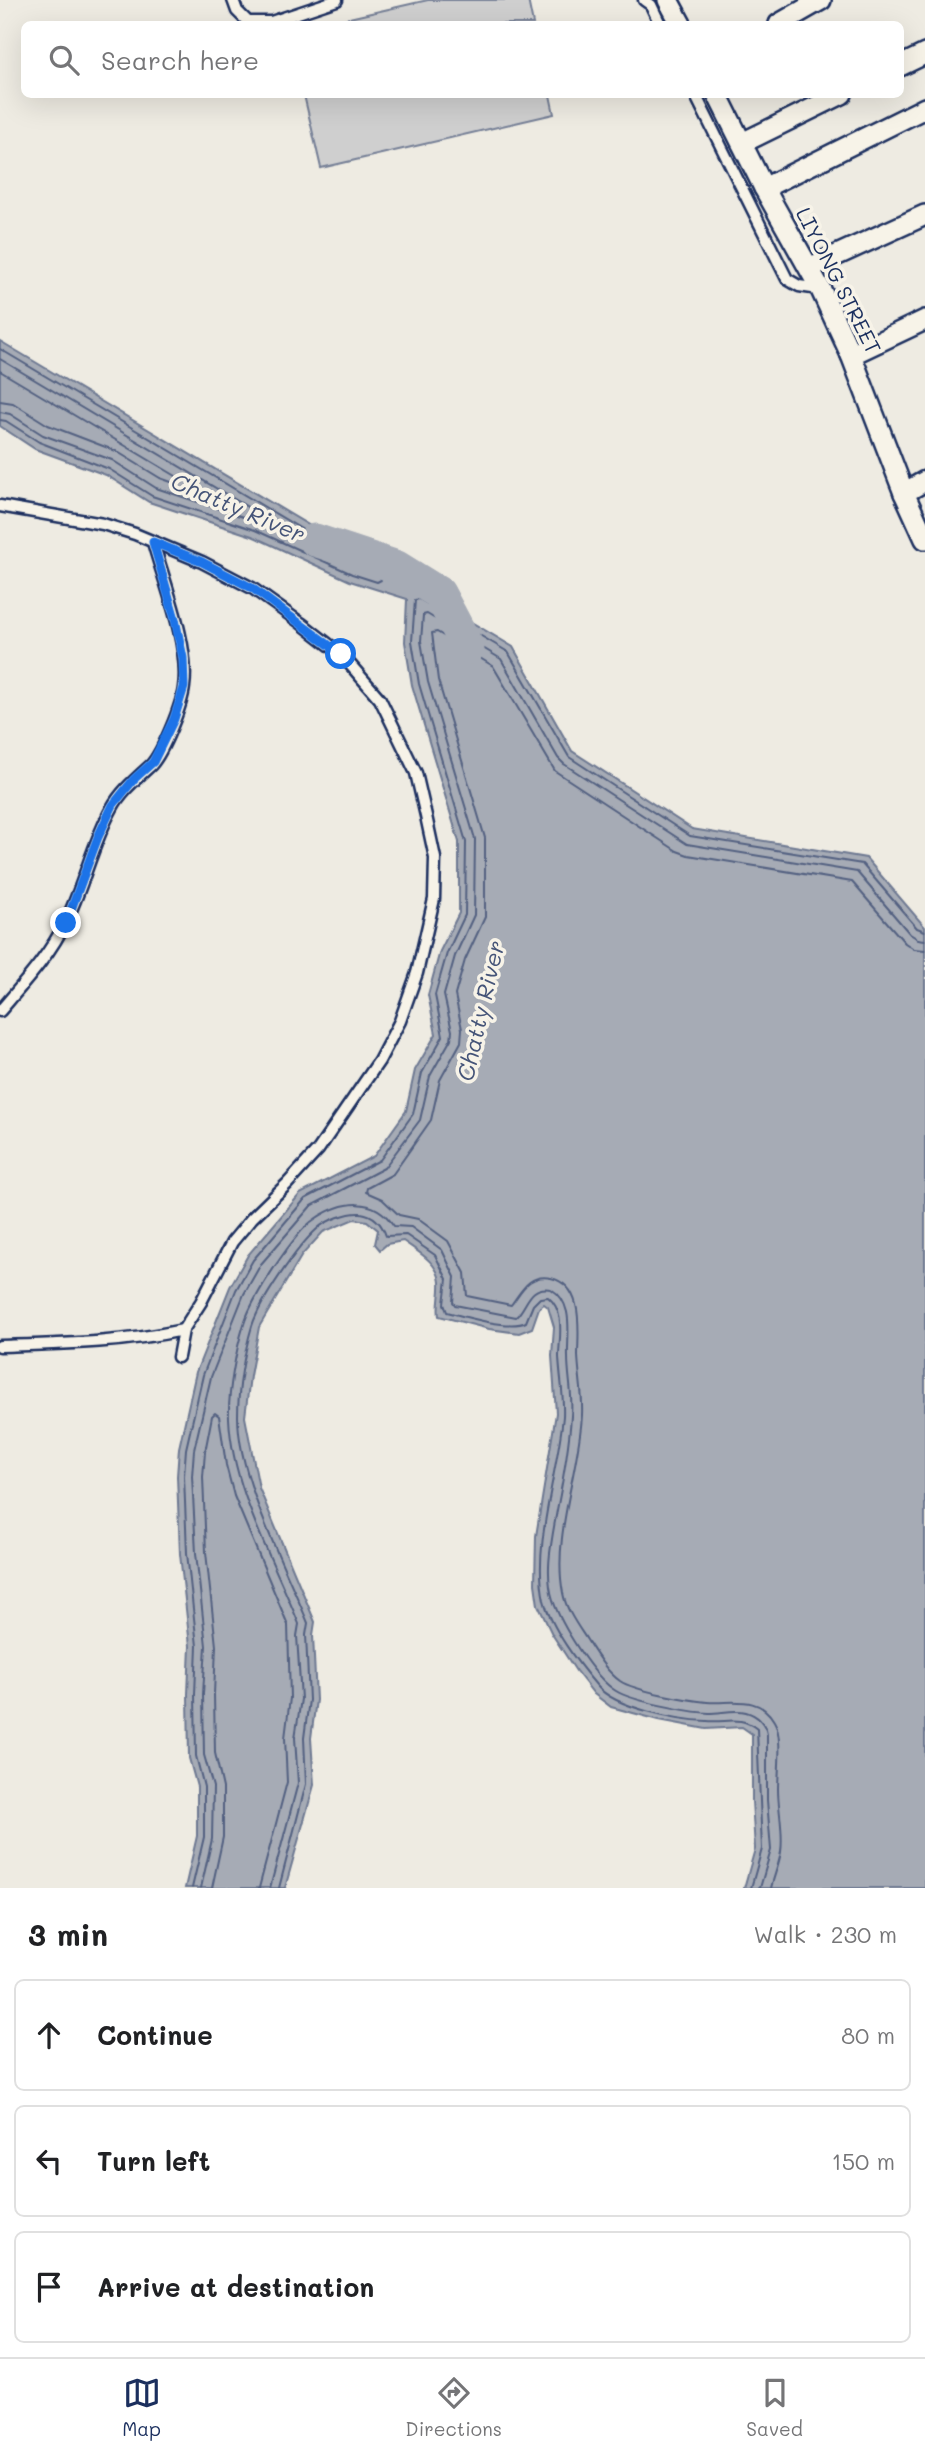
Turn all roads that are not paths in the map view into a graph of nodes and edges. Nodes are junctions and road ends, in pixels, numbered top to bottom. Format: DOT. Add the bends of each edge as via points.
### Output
graph roads {
  1 [pos="233,0"];
  2 [pos="337,0"];
  3 [pos="644,0"];
  4 [pos="668,0"];
  5 [pos="821,0"];
  6 [pos="247,21"];
  7 [pos="274,21"];
  8 [pos="659,21"];
  9 [pos="679,21"];
  10 [pos="784,21"];
  11 [pos="925,54"];
  12 [pos="904,64"];
  13 [pos="697,98"];
  14 [pos="719,98"];
  15 [pos="834,98"];
  16 [pos="925,107"];
  17 [pos="741,144"];
  18 [pos="764,188"];
  19 [pos="925,215"];
  20 [pos="811,267"];
  21 [pos="821,290"];
  22 [pos="925,320"];
  23 [pos="851,355"];
  24 [pos="925,481"];
  25 [pos="905,494"];
  26 [pos="0,506"];
  27 [pos="925,539"];
  28 [pos="153,542"];
  29 [pos="0,1011"];
  30 [pos="183,1330"];
  31 [pos="0,1346"];
  32 [pos="178,1357"];
  1 -- 6 [label="lane"];
  2 -- 7 [label="lane"];
  3 -- 8 [label="lane"];
  4 -- 9 [label="street"];
  5 -- 10 [label="street"];
  11 -- 12 [label="street"];
  13 -- 21 [label="lane" via="787,279"];
  14 -- 17 [label="street, LIYONG STREET"];
  15 -- 17 [label="street"];
  16 -- 18 [label="street"];
  17 -- 18 [label="street, LIYONG STREET"];
  18 -- 20 [label="street, LIYONG STREET"];
  19 -- 20 [label="street"];
  20 -- 21 [label="street, LIYONG STREET"];
  21 -- 23 [label="street, LIYONG STREET"];
  22 -- 23 [label="street"];
  23 -- 25 [label="street, LIYONG STREET"];
  24 -- 25 [label="street"];
  25 -- 27 [label="street, LIYONG STREET"];
  26 -- 28 [label="lane" via="103,524"];
  28 -- 29 [label="lane" via="183,658 184,687 174,719 153,762 113,805 66,923 33,974"];
  28 -- 30 [label="lane" via="252,588 341,654 380,699 416,773 435,858 434,899 417,972 379,1061 318,1150 232,1242"];
  30 -- 31 [label="lane" via="99,1342"];
  30 -- 32 [label="lane"];
}
